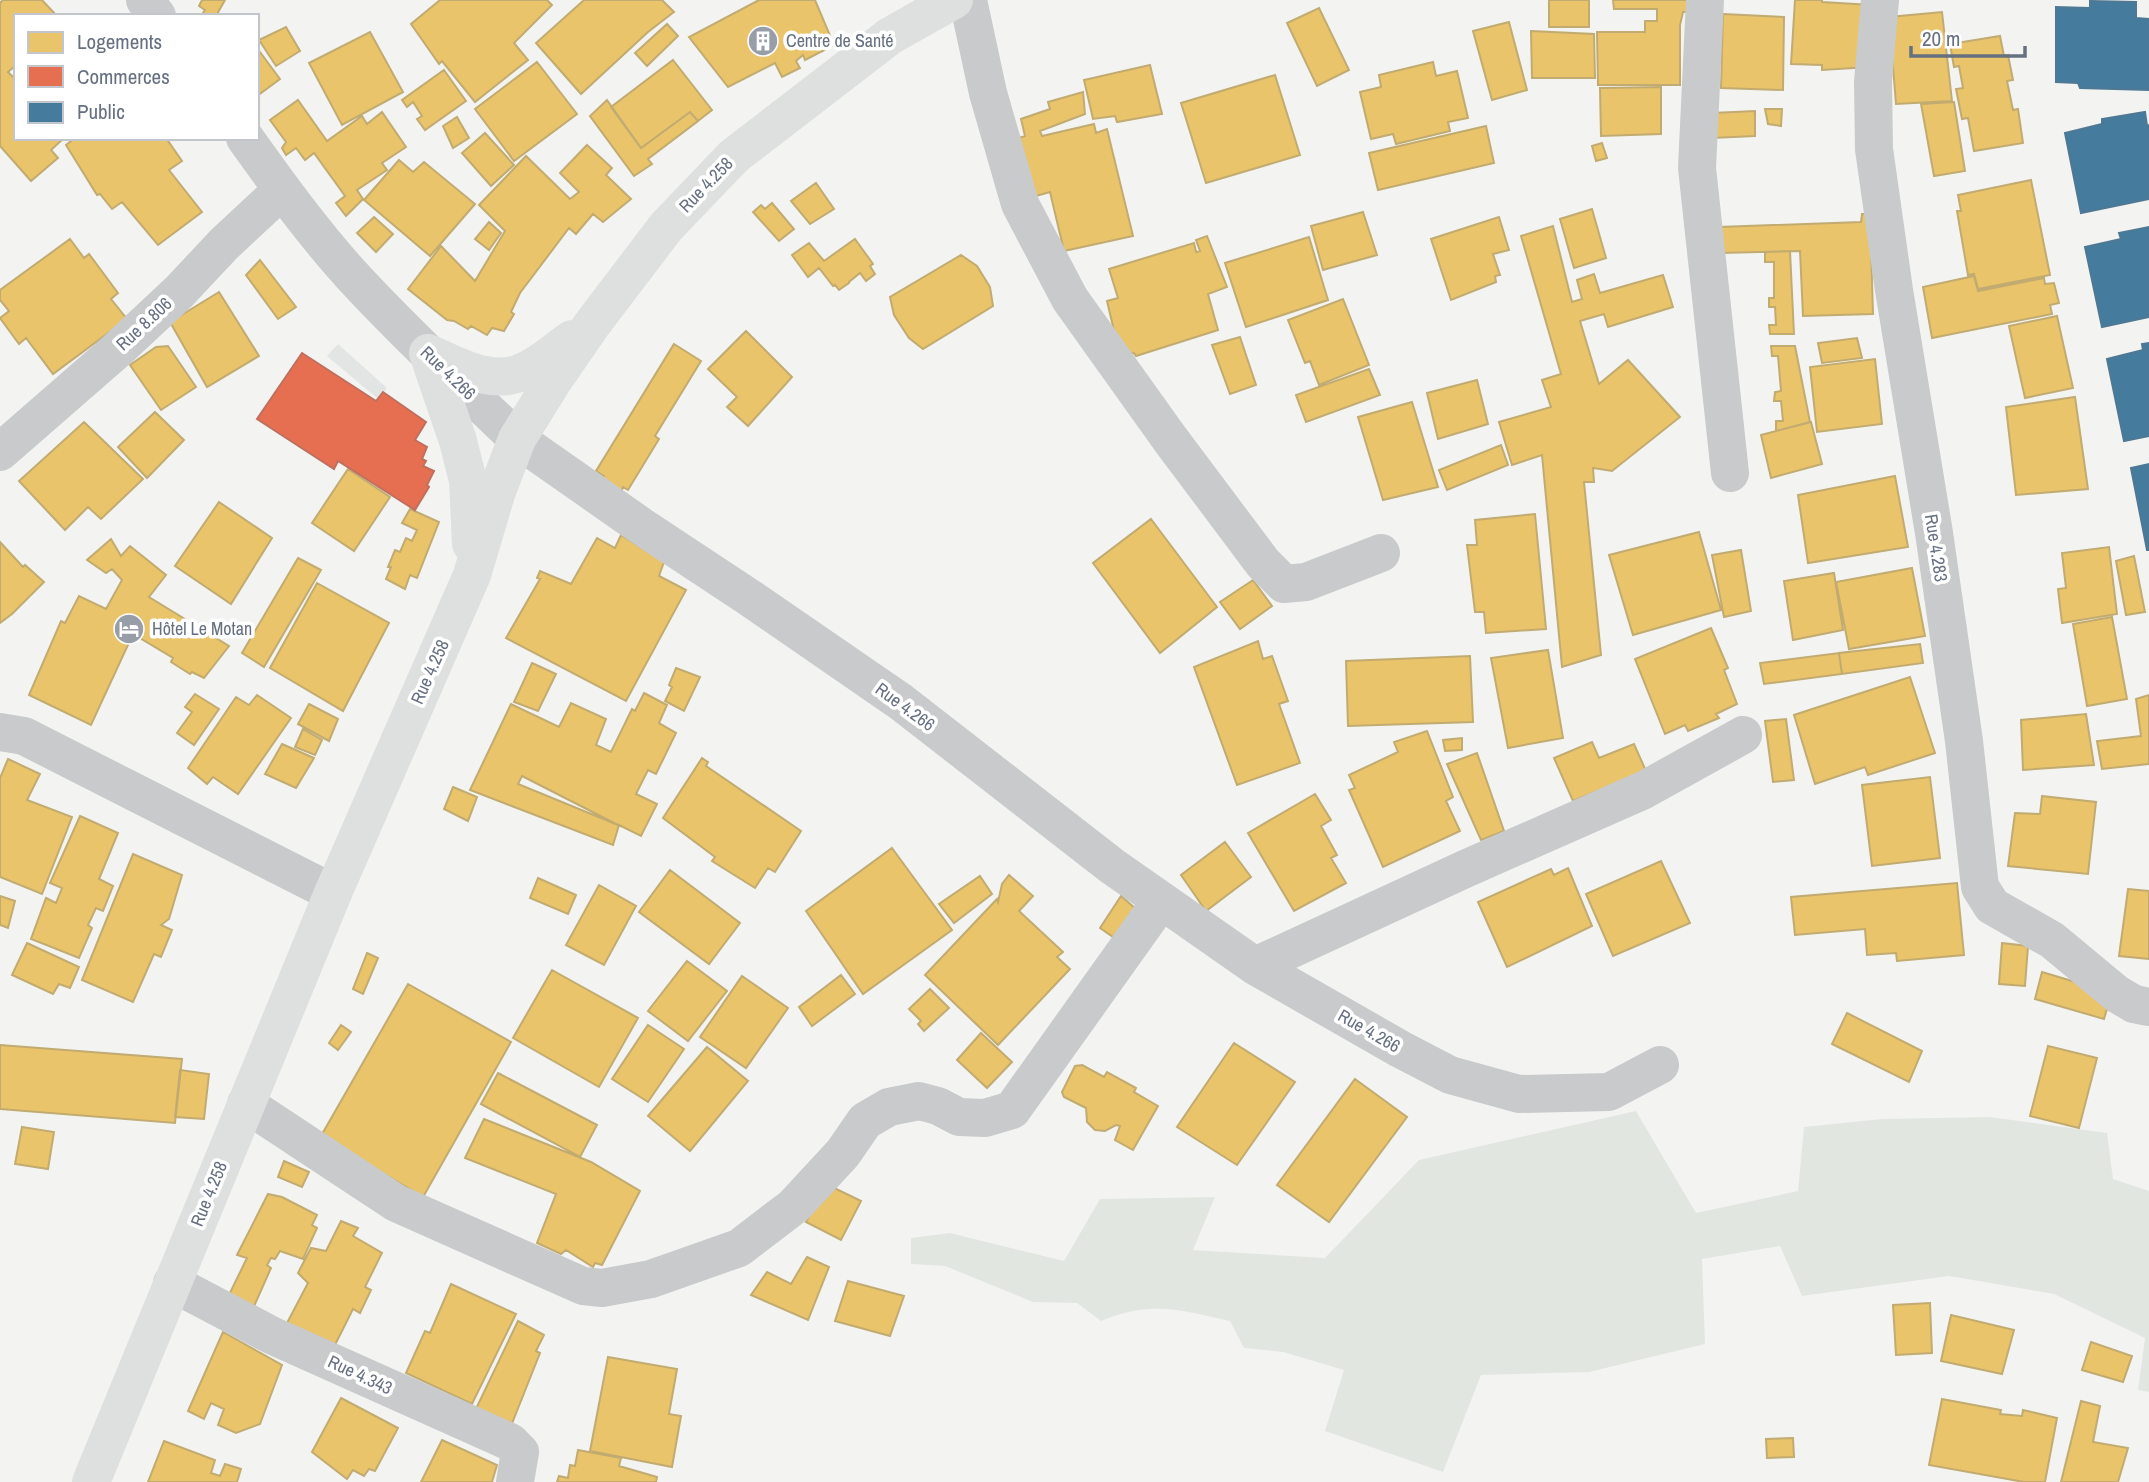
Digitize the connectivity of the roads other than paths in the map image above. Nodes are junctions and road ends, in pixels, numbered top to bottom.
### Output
1 (954, 0) edge
2 (968, 0) edge
3 (1705, 0) edge
4 (1880, 0) edge
5 (246, 140) edge
6 (282, 190) junction
7 (593, 323) junction
8 (428, 353) junction
9 (517, 439) junction
10 (0, 452) edge
11 (1730, 473) dead end
12 (1381, 553) dead end
13 (472, 575) junction
14 (0, 732) edge
15 (1743, 735) dead end
16 (333, 893) junction
17 (1161, 901) junction
18 (1255, 966) junction
19 (2149, 1007) edge
20 (1660, 1065) dead end
21 (246, 1104) junction
22 (172, 1283) junction
23 (91, 1482) edge
24 (515, 1482) edge

1 - 7 highway, Rue 4.258
2 - 12 street
3 - 11 street
4 - 19 street, Rue 4.283
5 - 6 street, Rue 4.266
6 - 8 street, Rue 4.266
6 - 10 street, Rue 8.806
7 - 8 highway
7 - 9 highway, Rue 4.258
8 - 9 street, Rue 4.266
8 - 13 highway
9 - 13 highway, Rue 4.258
9 - 17 street, Rue 4.266
13 - 16 highway, Rue 4.258
14 - 16 street
15 - 18 street
16 - 21 highway, Rue 4.258
17 - 18 street, Rue 4.266
17 - 21 street
18 - 20 street, Rue 4.266
21 - 22 highway, Rue 4.258
22 - 23 highway, Rue 4.258
22 - 24 street, Rue 4.343

